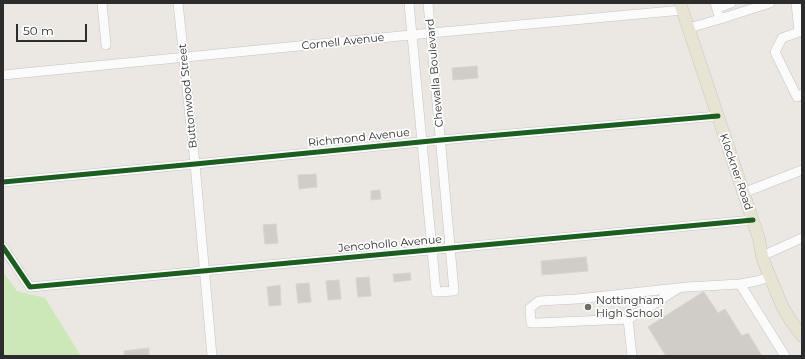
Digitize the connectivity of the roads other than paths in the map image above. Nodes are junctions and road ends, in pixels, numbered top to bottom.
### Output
1 (102, 3) edge
2 (178, 3) edge
3 (409, 3) edge
4 (428, 3) edge
5 (731, 3) edge
6 (770, 3) edge
7 (796, 3) edge
8 (716, 6) edge
9 (681, 7) edge
10 (720, 19) junction
11 (689, 28) junction
12 (800, 31) edge
13 (431, 33) junction
14 (412, 35) junction
15 (106, 45) dead end
16 (184, 58) junction
17 (3, 75) edge
18 (802, 94) edge
19 (718, 116) junction
20 (441, 140) junction
21 (422, 142) junction
22 (195, 164) junction
23 (802, 170) edge
24 (3, 182) edge
25 (743, 193) junction
26 (753, 220) junction
27 (802, 238) edge
28 (3, 247) edge
29 (451, 248) junction
30 (432, 250) junction
31 (762, 256) junction
32 (204, 271) junction
33 (769, 277) junction
34 (740, 284) junction
35 (677, 289) junction
36 (628, 319) junction
37 (802, 336) edge
38 (212, 356) edge
39 (632, 356) edge
40 (785, 356) edge

1 - 15 street
2 - 16 street, Buttonwood Street
3 - 14 street, Chewalla Boulevard
4 - 13 street, Chewalla Boulevard
5 - 8 street
6 - 10 street
7 - 12 street
8 - 10 street
9 - 11 main road, Klockner Road
9 - 13 street, Cornell Avenue
10 - 11 street
11 - 19 main road, Klockner Road
12 - 18 street
13 - 14 street, Cornell Avenue
13 - 20 street, Chewalla Boulevard
14 - 16 street, Cornell Avenue
14 - 21 street, Chewalla Boulevard
16 - 17 street, Cornell Avenue
16 - 22 street, Buttonwood Street
19 - 20 street, Richmond Avenue
19 - 25 main road, Klockner Road
20 - 21 street, Richmond Avenue
20 - 29 street, Chewalla Boulevard
21 - 22 street, Richmond Avenue
21 - 30 street, Chewalla Boulevard
22 - 24 street, Richmond Avenue
22 - 32 street, Buttonwood Street
23 - 25 street
25 - 26 main road, Klockner Road
26 - 29 street, Jencohollo Avenue
26 - 31 main road, Klockner Road
27 - 31 street
28 - 32 street, Jencohollo Avenue
29 - 30 street, Jencohollo Avenue
29 - 30 street, Chewalla Boulevard
30 - 32 street, Jencohollo Avenue
31 - 33 main road, Klockner Road
32 - 38 street, Buttonwood Street
33 - 34 street
33 - 37 main road, Klockner Road
34 - 35 street
34 - 40 street
35 - 36 street
35 - 36 street
36 - 39 street

